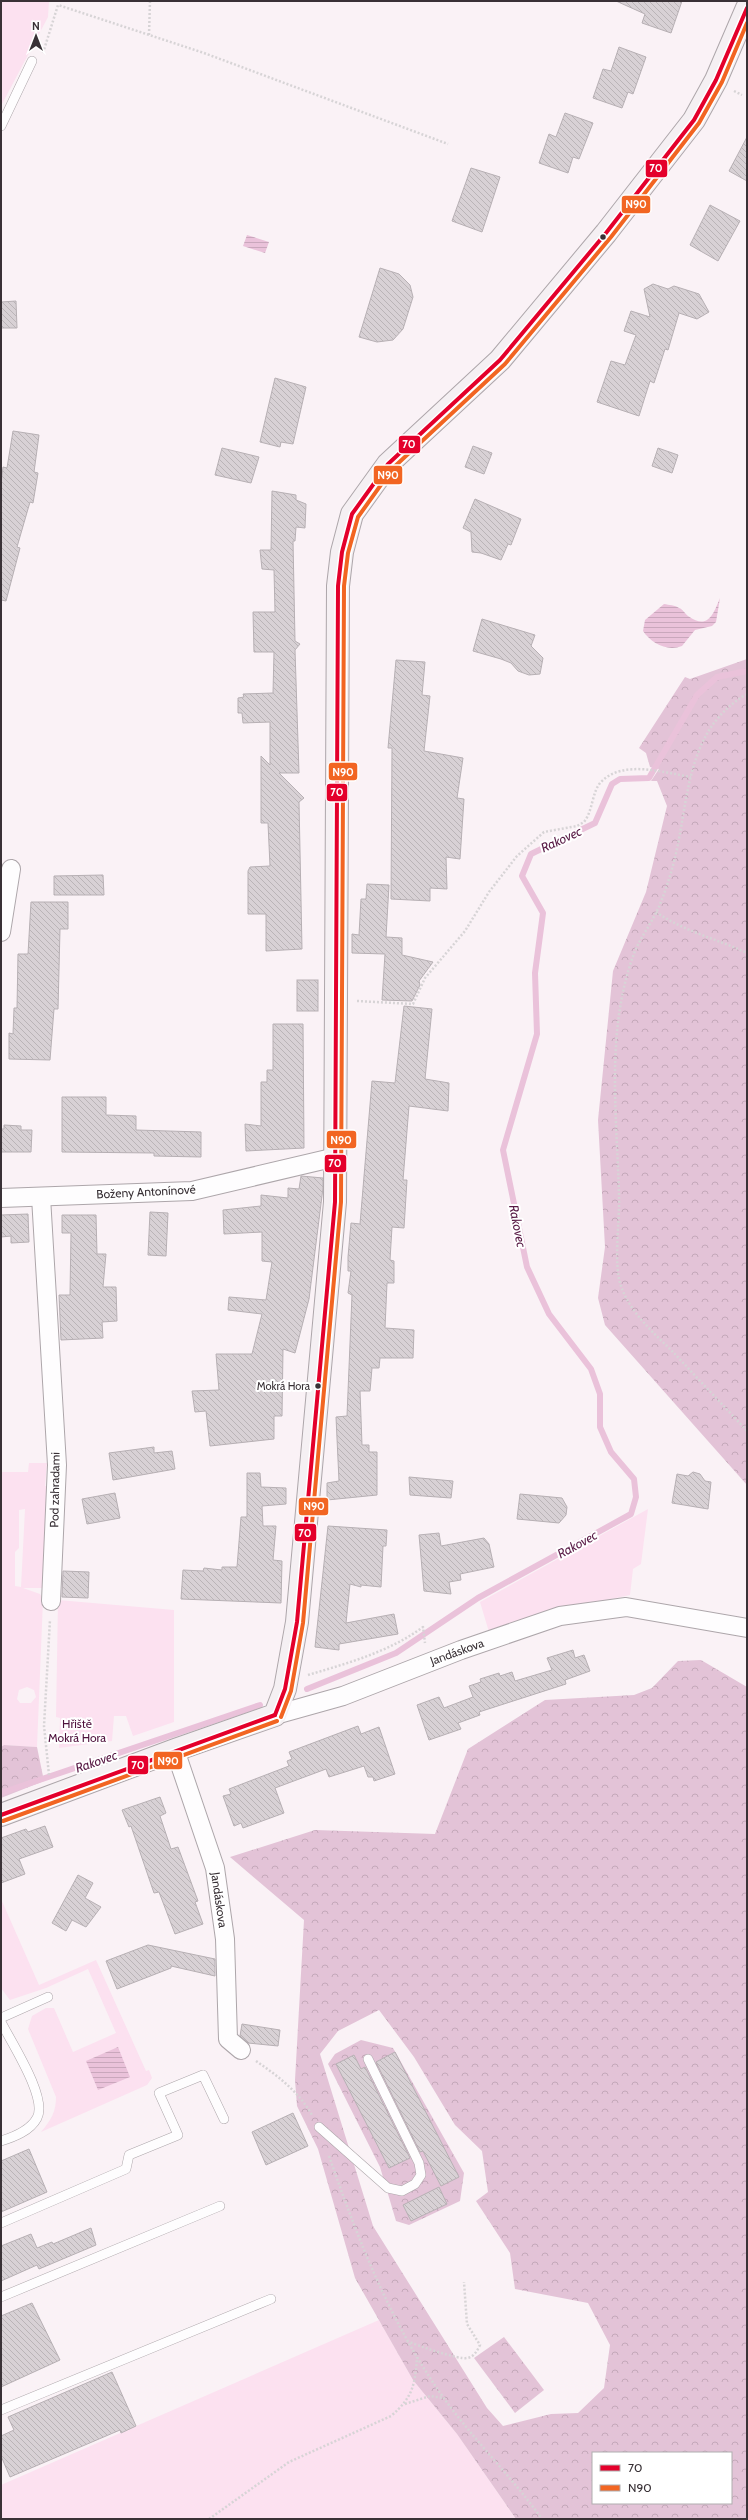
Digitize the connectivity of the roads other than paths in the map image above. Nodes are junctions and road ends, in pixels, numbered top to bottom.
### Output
1 (747, 8) edge
2 (32, 61) road end
3 (1, 126) edge
4 (11, 869) dead end
5 (1, 932) edge
6 (336, 1157) junction
7 (41, 1197) junction
8 (1, 1198) edge
9 (51, 1601) road end
10 (747, 1628) edge
11 (275, 1715) junction
12 (175, 1750) junction
13 (1, 1815) edge
14 (48, 1997) dead end
15 (1, 2018) edge
16 (1, 2022) edge
17 (241, 2050) road end
18 (368, 2059) dead end
19 (224, 2119) dead end
20 (319, 2127) road end
21 (1, 2141) edge
22 (220, 2206) dead end
23 (1, 2223) edge
24 (1, 2297) edge
25 (271, 2299) dead end
26 (1, 2410) edge

1 - 6 street
2 - 3 lane
4 - 5 street
6 - 7 street, Boženy Antonínové
6 - 11 street
7 - 8 street, Boženy Antonínové
7 - 9 street, Pod zahradami
10 - 11 street, Jandáskova
11 - 12 street, Jandáskova
12 - 13 street, Jandáskova
12 - 17 street, Jandáskova
14 - 15 lane
16 - 21 lane
18 - 20 lane
19 - 23 lane
22 - 24 lane
25 - 26 lane

